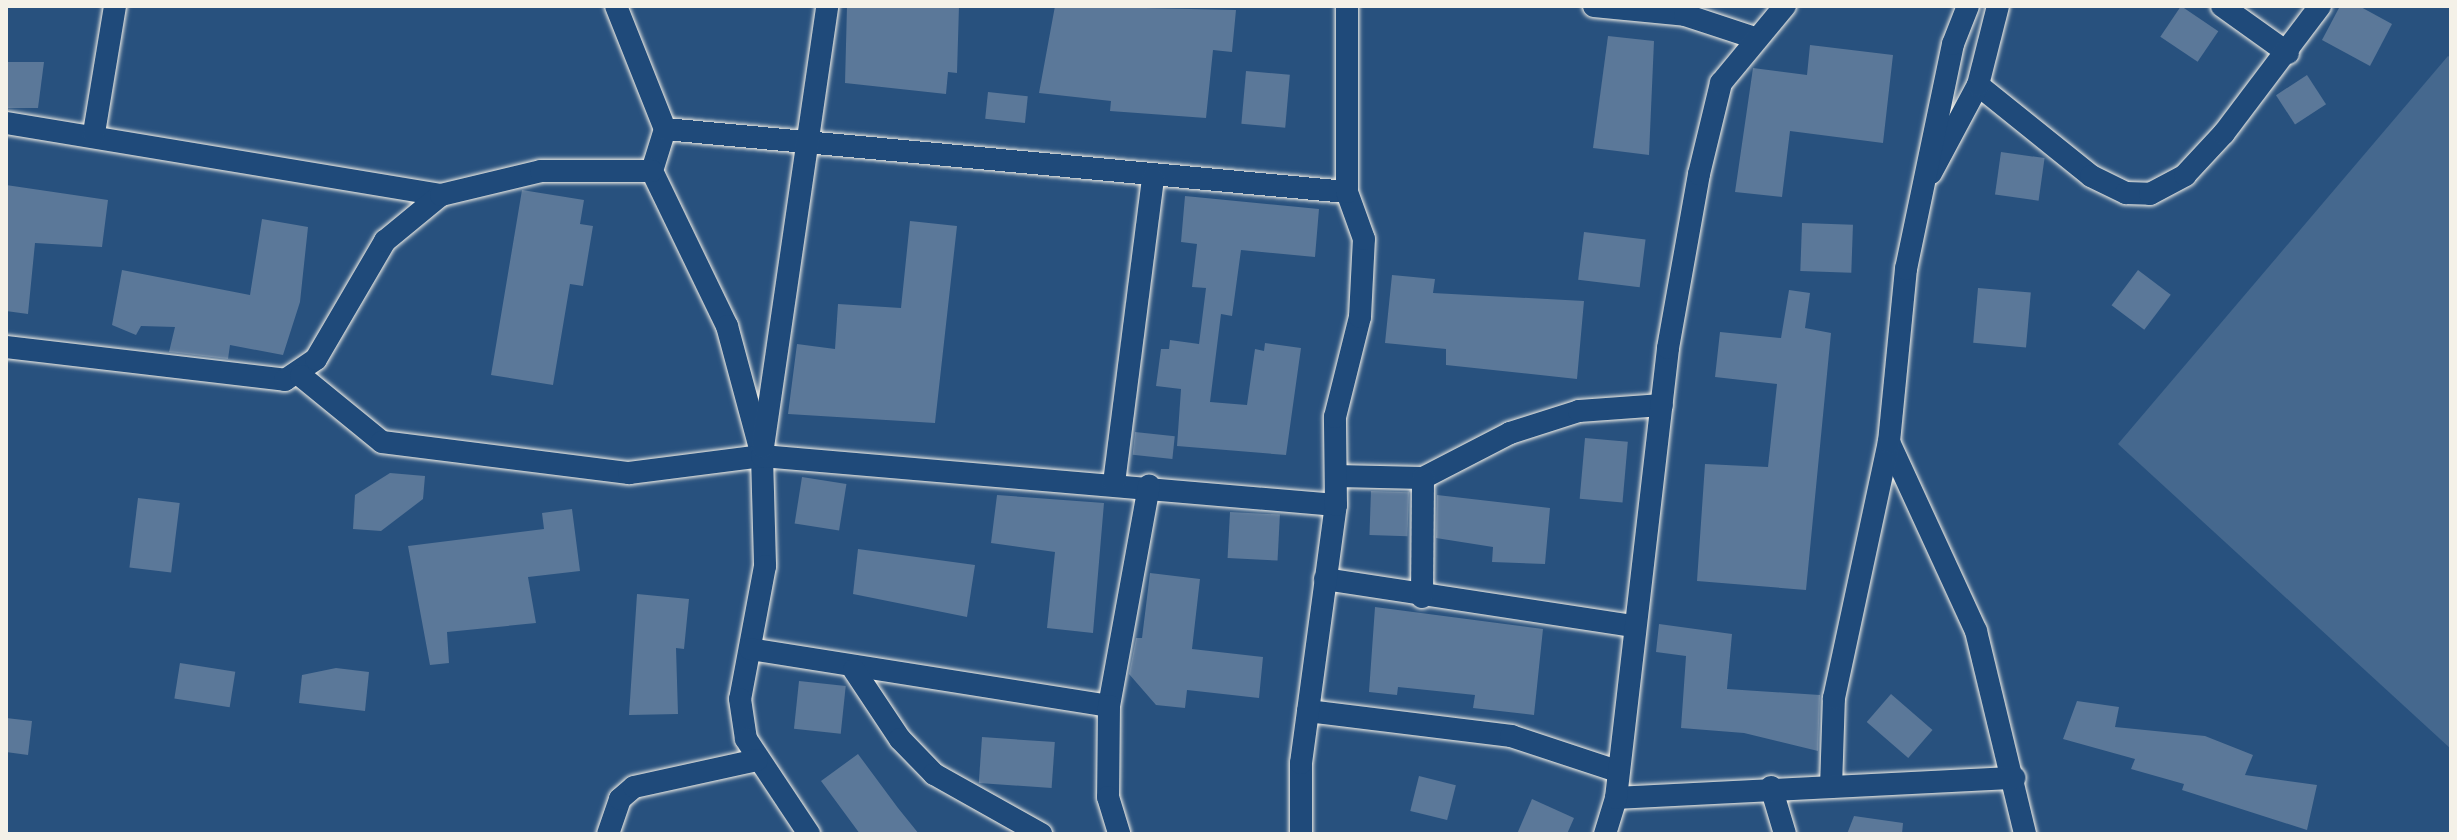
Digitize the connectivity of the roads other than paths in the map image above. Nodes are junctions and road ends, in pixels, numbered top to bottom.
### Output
1 (115, 6) edge
2 (616, 6) edge
3 (827, 6) edge
4 (1347, 6) edge
5 (1594, 6) edge
6 (1785, 6) edge
7 (1968, 6) edge
8 (1998, 6) edge
9 (2222, 6) edge
10 (2320, 6) edge
11 (1755, 38) junction
12 (2288, 53) junction
13 (1978, 85) junction
14 (6, 123) edge
15 (665, 129) junction
16 (94, 133) junction
17 (813, 143) junction
18 (652, 171) junction
19 (1153, 178) junction
20 (1924, 184) junction
21 (1347, 192) junction
22 (441, 195) junction
23 (6, 347) edge
24 (301, 376) junction
25 (1662, 405) junction
26 (1889, 442) junction
27 (762, 456) junction
28 (1337, 476) junction
29 (1423, 478) junction
30 (1114, 483) junction
31 (1149, 486) junction
32 (1336, 505) junction
33 (1325, 579) junction
34 (1422, 597) junction
35 (1632, 626) junction
36 (750, 649) junction
37 (854, 670) junction
38 (1109, 706) junction
39 (1308, 711) junction
40 (757, 760) junction
41 (1617, 771) junction
42 (2014, 778) junction
43 (1771, 787) junction
44 (1831, 787) junction
45 (1616, 798) junction
46 (1123, 833) edge
47 (608, 834) edge
48 (809, 834) edge
49 (1041, 834) edge
50 (1301, 834) edge
51 (1605, 834) edge
52 (1785, 834) edge
53 (2025, 834) edge

1 - 16 street
2 - 15 street
3 - 17 street
4 - 21 street
5 - 11 street
6 - 11 street
7 - 20 street
8 - 13 street
9 - 12 street
10 - 12 street
11 - 25 street
12 - 13 street
13 - 20 street
14 - 16 street
15 - 17 street
15 - 18 street
16 - 22 street
17 - 19 street
17 - 27 street
18 - 22 street
18 - 27 street
19 - 21 street
19 - 30 street
20 - 26 street
21 - 28 street
22 - 24 street
23 - 24 street
24 - 27 street
25 - 29 street
25 - 35 street
26 - 42 street
26 - 44 street
27 - 30 street
27 - 36 street
28 - 29 street
28 - 32 street
29 - 34 street
30 - 31 street
31 - 32 street
31 - 38 street
32 - 33 street
33 - 34 street
33 - 39 street
34 - 35 street
35 - 41 street
36 - 37 street
36 - 40 street
37 - 38 street
37 - 49 street
38 - 46 street
39 - 41 street
39 - 50 street
40 - 47 street
40 - 48 street
41 - 45 street
42 - 44 street
42 - 53 street
43 - 44 street
43 - 45 street
43 - 52 street
45 - 51 street

